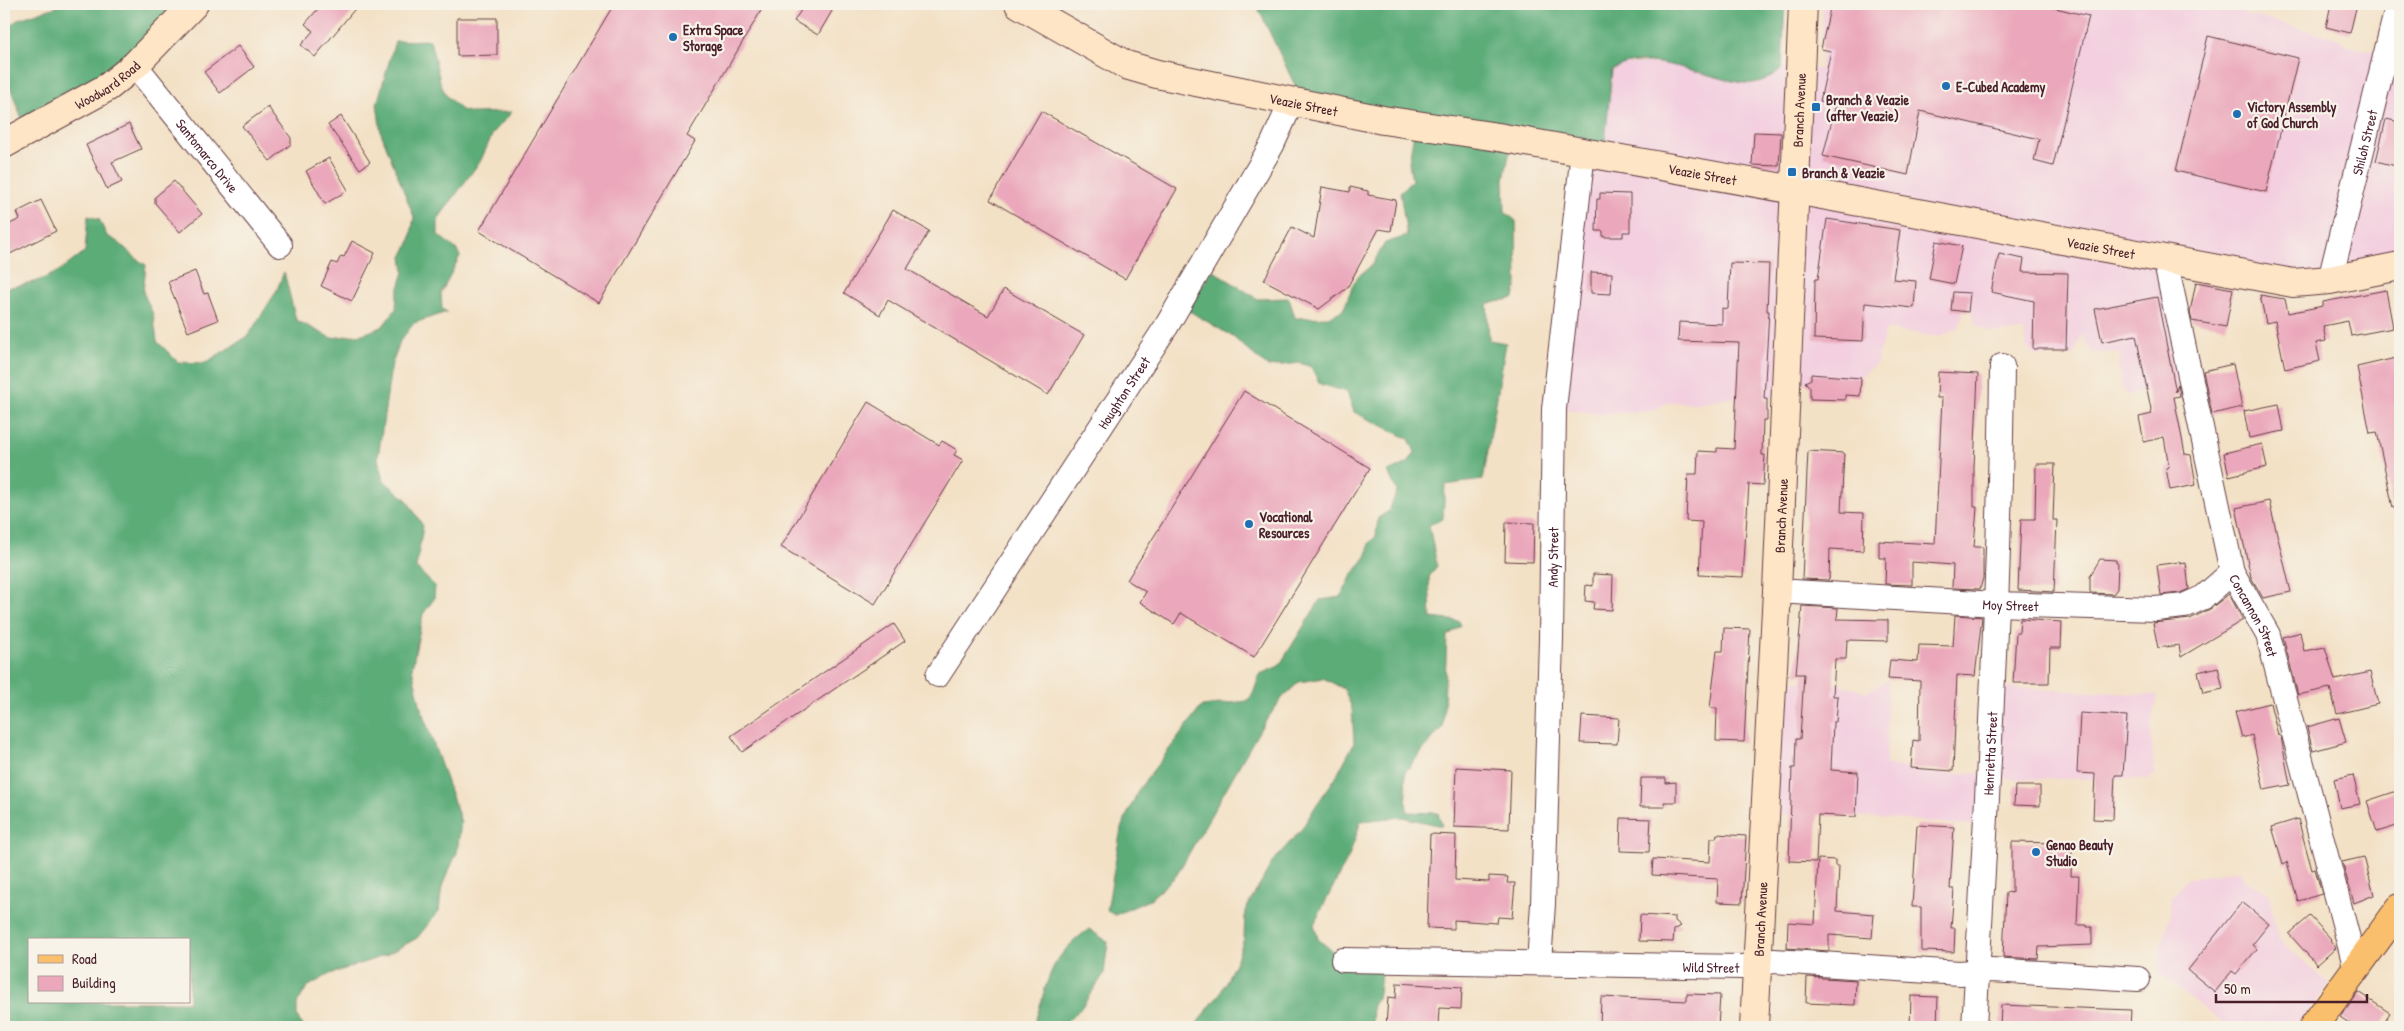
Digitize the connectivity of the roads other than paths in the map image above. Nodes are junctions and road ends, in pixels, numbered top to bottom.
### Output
1 (194, 4) edge
2 (1019, 4) edge
3 (1803, 4) edge
4 (2398, 4) edge
5 (2394, 47) edge
6 (135, 65) junction
7 (1292, 101) junction
8 (4, 144) edge
9 (1583, 152) junction
10 (1795, 190) junction
11 (280, 245) dead end
12 (2165, 259) junction
13 (2400, 268) edge
14 (2330, 280) junction
15 (2002, 366) dead end
16 (2232, 572) junction
17 (1777, 592) junction
18 (1996, 604) junction
19 (938, 675) dead end
20 (2400, 908) edge
21 (1343, 960) dead end
22 (1539, 963) junction
23 (1757, 965) junction
24 (2356, 969) junction
25 (1977, 971) junction
26 (2138, 979) dead end
27 (1754, 1027) edge
28 (1974, 1027) edge
29 (2312, 1027) edge

1 - 6 street, Woodward Road
2 - 7 street, Veazie Street
3 - 10 street, Branch Avenue
4 - 5 street, Shiloh Street
5 - 14 street, Shiloh Street
6 - 8 street, Woodward Road
6 - 11 street, Santomarco Drive
7 - 9 street, Veazie Street
7 - 19 street, Houghton Street
9 - 10 street, Veazie Street
9 - 22 street, Andy Street
10 - 12 street, Veazie Street
10 - 17 street, Branch Avenue
12 - 14 street, Veazie Street
12 - 16 street, Concannon Street
13 - 14 street, Veazie Street
15 - 18 street, Henrietta Street
16 - 18 street, Moy Street
16 - 24 street, Concannon Street
17 - 18 street, Moy Street
17 - 23 street, Branch Avenue
18 - 25 street, Henrietta Street
20 - 24 main road
21 - 22 street, Wild Street
22 - 23 street, Wild Street
23 - 25 street, Wild Street
23 - 27 street, Branch Avenue
24 - 29 main road
25 - 26 street, Wild Street
25 - 28 street, Henrietta Street

